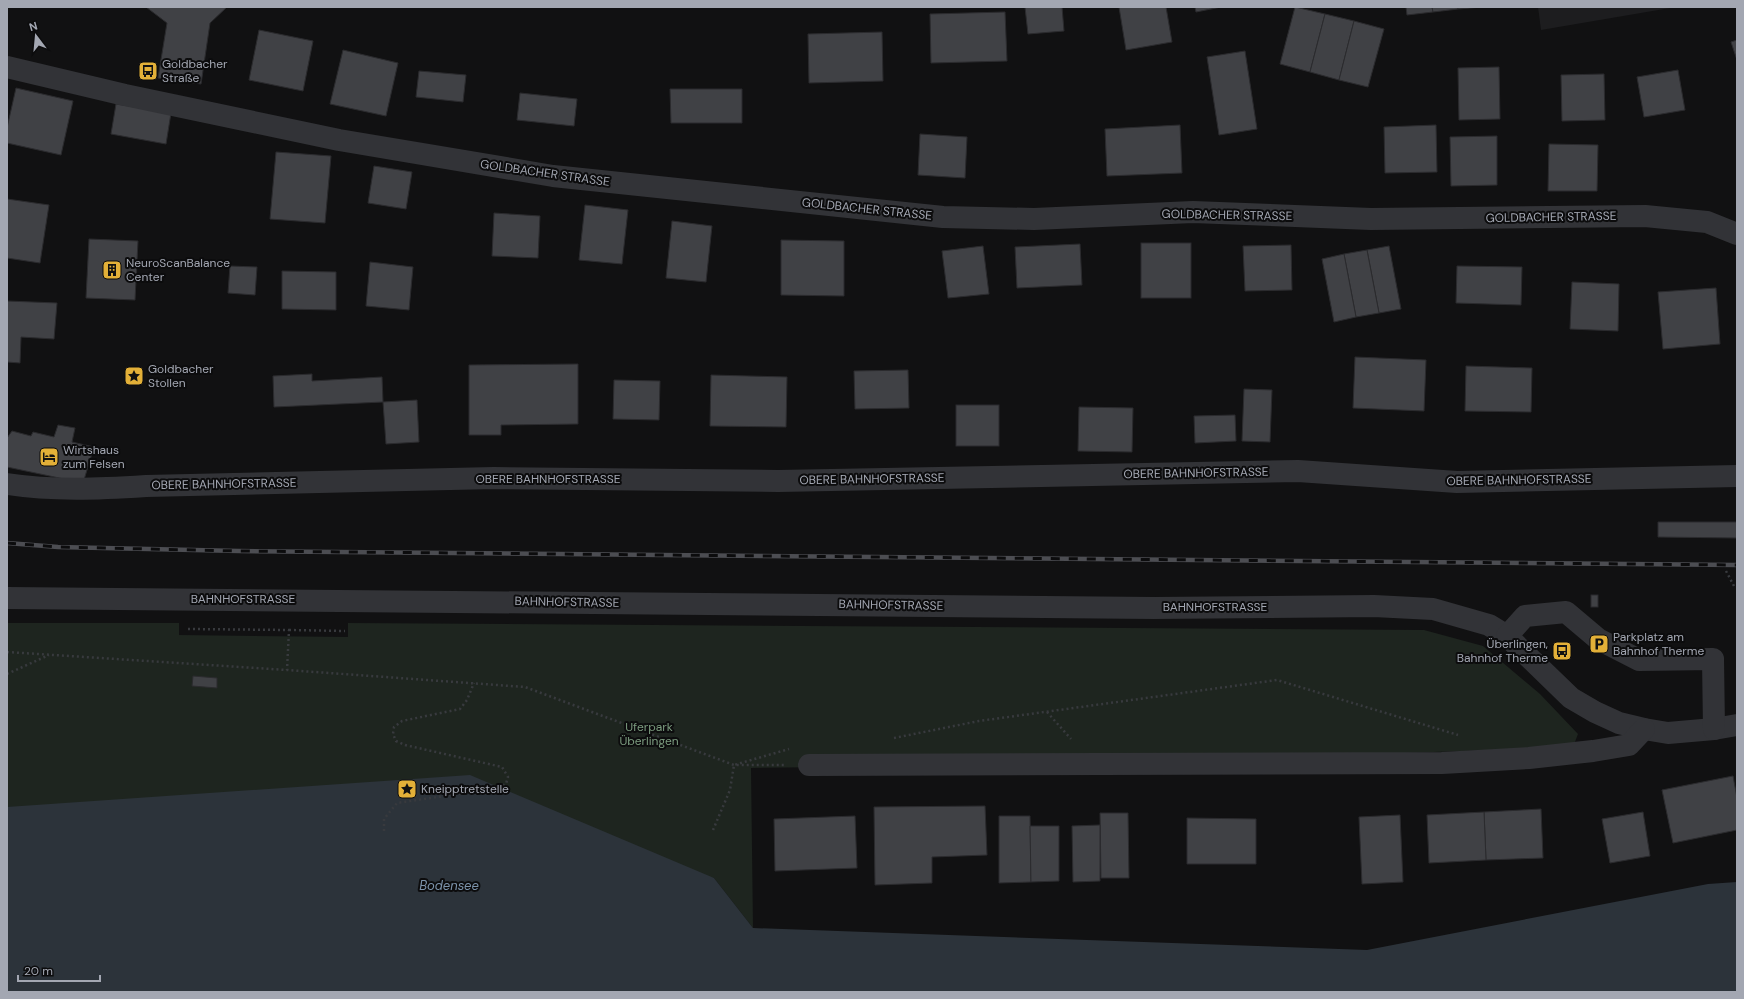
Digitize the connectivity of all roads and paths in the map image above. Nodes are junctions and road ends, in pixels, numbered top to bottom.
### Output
1 (7, 67) edge
2 (1737, 234) edge
3 (1737, 476) edge
4 (7, 484) edge
5 (1726, 571) dead end
6 (1737, 587) edge
7 (7, 598) edge
8 (188, 629) dead end
9 (289, 630) junction
10 (345, 631) dead end
11 (1507, 636) junction
12 (7, 652) edge
13 (49, 655) junction
14 (288, 670) junction
15 (7, 674) edge
16 (474, 683) junction
17 (1393, 715) dead end
18 (979, 721) dead end
19 (1737, 725) edge
20 (1644, 729) junction
21 (1714, 730) junction
22 (809, 765) joint
23 (384, 830) dead end

1 - 2 street, GOLDBACHER STRASSE
3 - 4 street, OBERE BAHNHOFSTRASSE
5 - 6 path
7 - 11 street, BAHNHOFSTRASSE
8 - 9 path
9 - 10 path
9 - 14 path
11 - 20 street, BAHNHOFSTRASSE
11 - 21 street
12 - 13 path
13 - 14 path
13 - 15 path
14 - 16 path
16 - 22 path
16 - 23 path
17 - 18 path
19 - 21 street, BAHNHOFSTRASSE
20 - 21 street, BAHNHOFSTRASSE
20 - 22 street

